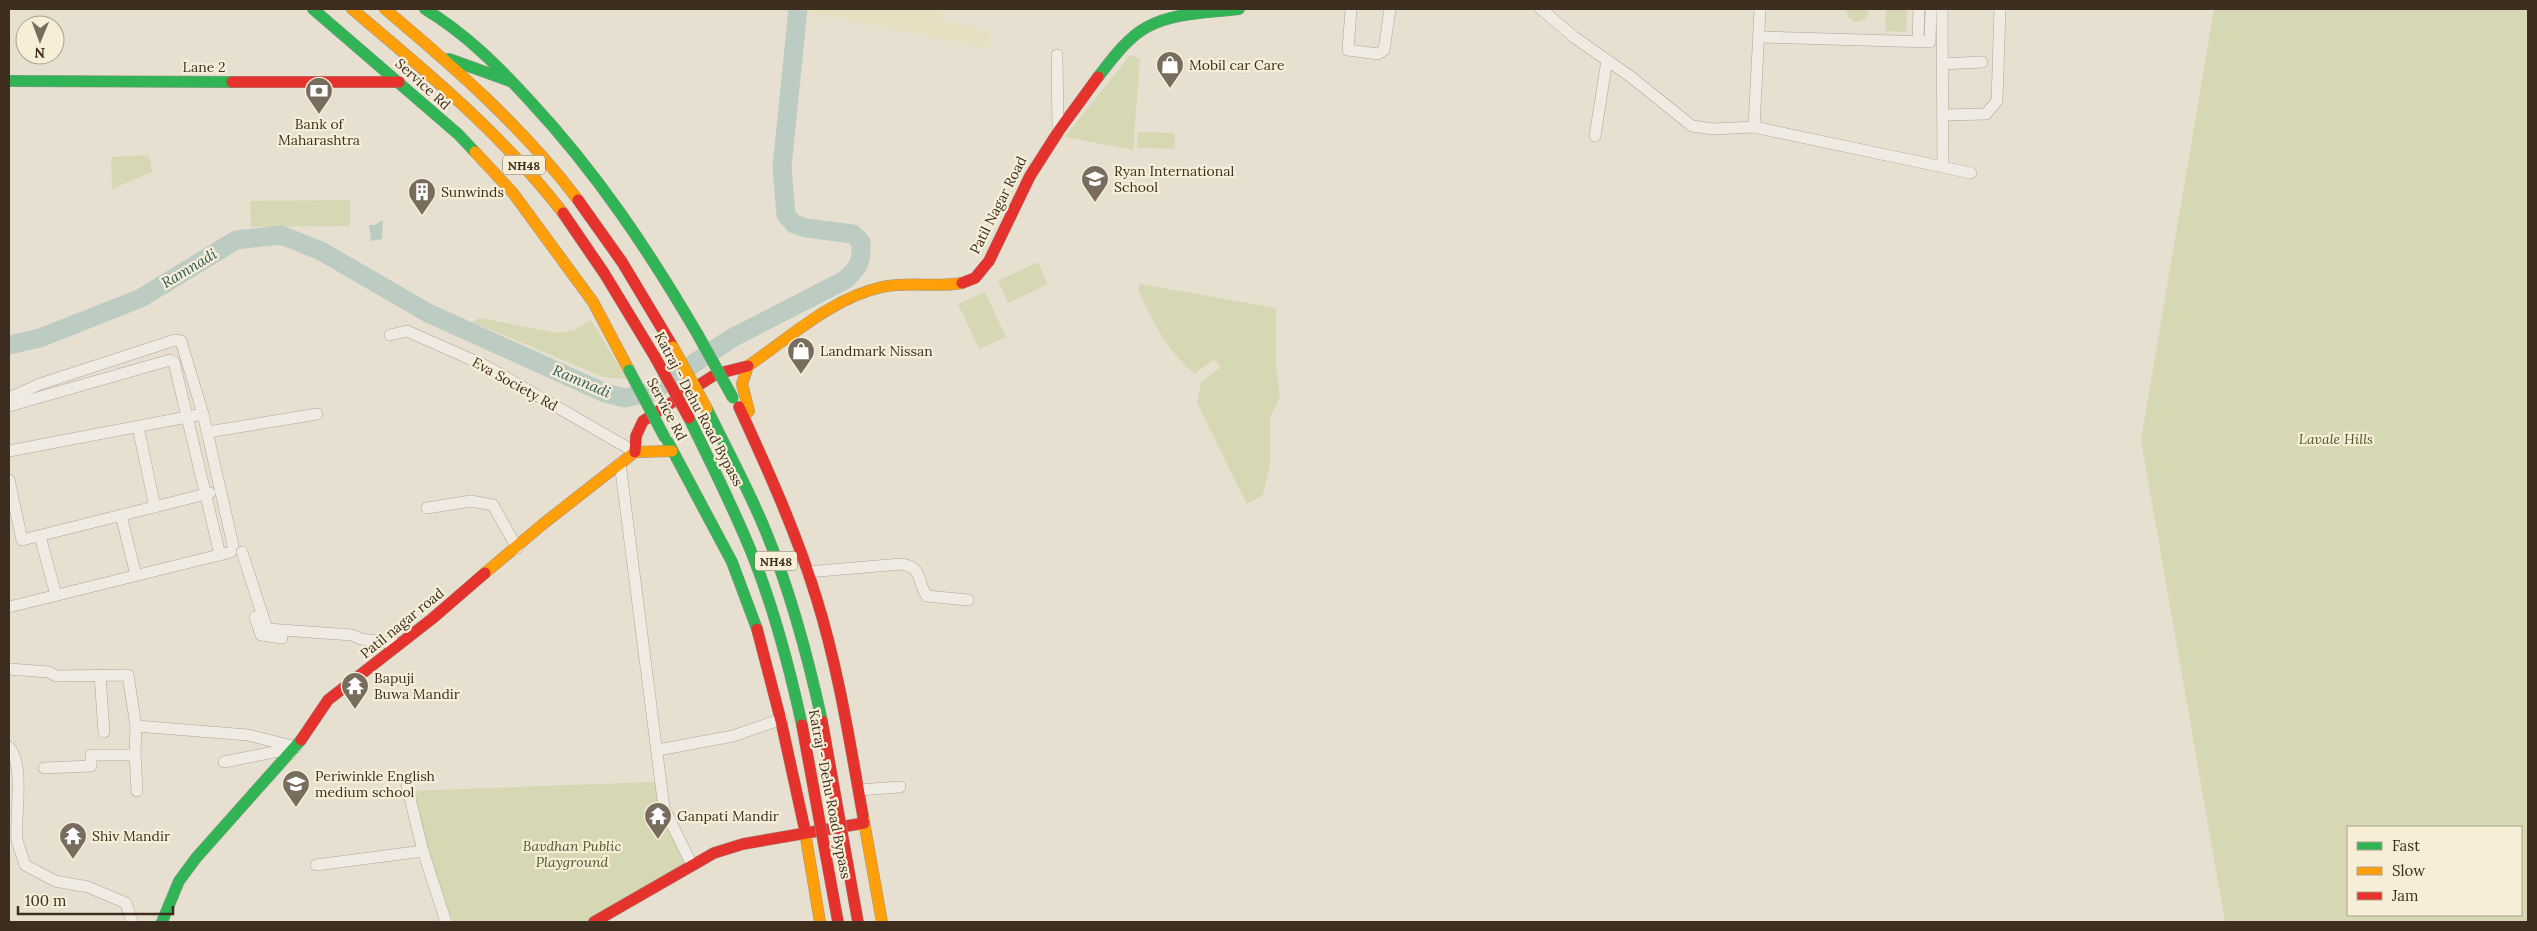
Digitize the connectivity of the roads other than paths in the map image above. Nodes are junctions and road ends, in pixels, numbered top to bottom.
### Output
1 (313, 9) edge
2 (352, 9) edge
3 (385, 9) edge
4 (425, 9) edge
5 (1240, 9) edge
6 (1351, 9) edge
7 (1390, 9) edge
8 (1541, 9) edge
9 (1760, 9) edge
10 (1919, 9) edge
11 (1931, 9) edge
12 (1942, 9) edge
13 (2000, 9) edge
14 (1759, 37) junction
15 (1918, 42) junction
16 (1057, 55) dead end
17 (441, 56) junction
18 (1607, 60) junction
19 (1982, 62) dead end
20 (1942, 64) junction
21 (9, 81) edge
22 (399, 82) junction
23 (512, 82) junction
24 (1943, 115) junction
25 (1754, 127) junction
26 (1058, 132) junction
27 (1595, 136) dead end
28 (1943, 166) junction
29 (1971, 173) dead end
30 (390, 335) dead end
31 (748, 366) junction
32 (9, 398) edge
33 (9, 406) edge
34 (203, 414) junction
35 (317, 414) dead end
36 (744, 416) junction
37 (187, 418) junction
38 (138, 427) junction
39 (208, 432) junction
40 (9, 451) edge
41 (672, 451) junction
42 (635, 452) junction
43 (620, 463) junction
44 (9, 480) edge
45 (223, 489) junction
46 (205, 494) junction
47 (155, 507) junction
48 (426, 508) dead end
49 (121, 516) junction
50 (40, 536) junction
51 (517, 548) junction
52 (234, 550) junction
53 (808, 572) junction
54 (136, 575) junction
55 (56, 595) junction
56 (968, 600) dead end
57 (9, 607) edge
58 (399, 644) junction
59 (9, 669) edge
60 (100, 675) junction
61 (782, 719) junction
62 (136, 726) junction
63 (104, 732) dead end
64 (9, 748) edge
65 (658, 750) junction
66 (293, 751) junction
67 (135, 753) junction
68 (224, 762) dead end
69 (44, 768) dead end
70 (407, 786) dead end
71 (900, 788) dead end
72 (858, 790) junction
73 (137, 791) dead end
74 (864, 823) junction
75 (807, 834) junction
76 (13, 840) edge
77 (422, 851) junction
78 (316, 865) dead end
79 (692, 865) junction
80 (132, 922) edge
81 (162, 922) edge
82 (446, 922) edge
83 (594, 922) edge
84 (820, 922) edge
85 (838, 922) edge
86 (858, 922) edge
87 (882, 922) edge

1 - 22 main road, Service Rd
2 - 85 main road, Katraj - Dehu Road Bypass / NH48, bridge
3 - 17 main road, Katraj - Dehu Road Bypass / NH48
4 - 23 main road
5 - 26 main road, Patil Nagar Road
6 - 7 street
8 - 18 street
9 - 14 street
10 - 15 street
11 - 15 street
12 - 20 street
13 - 24 street
14 - 15 street
14 - 25 street
16 - 26 street
17 - 23 main road
17 - 86 main road, Katraj - Dehu Road Bypass / NH48, bridge
18 - 25 street
18 - 27 street
19 - 20 street
20 - 24 street
21 - 22 main road, Lane 2
22 - 41 main road, Service Rd, bridge
23 - 36 main road, bridge
24 - 28 street
25 - 28 street
26 - 31 main road, Patil Nagar Road
28 - 29 street
30 - 42 street, Eva Society Rd
31 - 36 main road
31 - 42 main road, Patil Nagar Road
32 - 34 street
33 - 37 street
34 - 37 street
34 - 39 street
35 - 39 street
36 - 53 main road
37 - 38 street
37 - 46 street
38 - 40 street
38 - 47 street
39 - 45 street
41 - 42 main road
41 - 61 main road, Service Rd
42 - 43 main road, Patil nagar road
43 - 51 main road, Patil nagar road
43 - 65 street
44 - 50 street
45 - 46 street
45 - 52 street
46 - 47 street
46 - 52 street
47 - 49 street
48 - 51 street
49 - 50 street
49 - 54 street
50 - 55 street
51 - 58 main road, Patil nagar road
52 - 54 street
52 - 58 street
53 - 56 street
53 - 72 main road
54 - 55 street
55 - 57 street
58 - 66 main road, Patil nagar road
59 - 60 street
60 - 62 street
60 - 63 street
61 - 65 street
61 - 75 main road, Service Rd
62 - 66 street
62 - 67 street
64 - 76 street
65 - 79 street
66 - 68 street
66 - 81 main road, Patil nagar road
67 - 69 street
67 - 73 street
70 - 77 street
71 - 72 street
72 - 74 main road
74 - 75 main road
74 - 87 main road
75 - 79 main road
75 - 84 main road, Service Rd
76 - 80 street
77 - 78 street
77 - 82 street
79 - 83 main road

